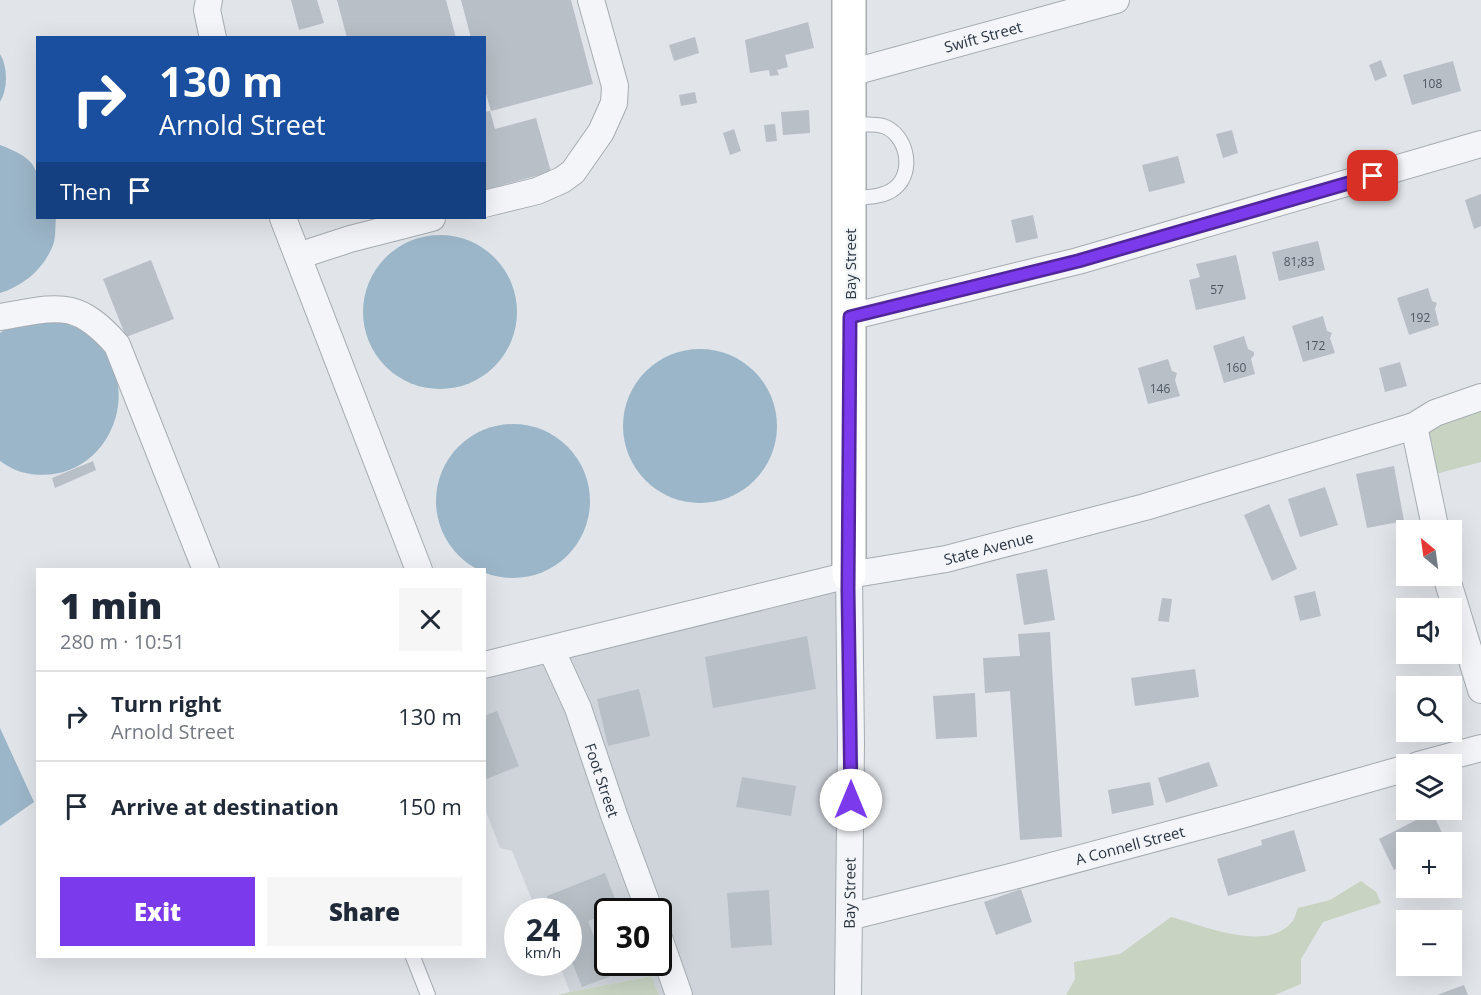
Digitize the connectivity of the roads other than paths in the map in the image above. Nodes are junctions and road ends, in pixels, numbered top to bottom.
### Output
1 (209, 0) edge
2 (591, 0) edge
3 (849, 0) edge
4 (1116, 0) edge
5 (213, 36) edge
6 (850, 73) junction
7 (850, 125) junction
8 (1481, 144) edge
9 (850, 198) junction
10 (486, 204) edge
11 (284, 219) edge
12 (428, 219) edge
13 (298, 256) junction
14 (0, 317) edge
15 (850, 317) junction
16 (1481, 397) edge
17 (1414, 426) junction
18 (1434, 520) edge
19 (205, 568) edge
20 (418, 568) edge
21 (849, 575) junction
22 (1449, 586) edge
23 (551, 650) junction
24 (486, 665) edge
25 (1481, 690) edge
26 (1481, 748) edge
27 (1459, 754) edge
28 (1396, 771) edge
29 (645, 898) edge
30 (849, 916) junction
31 (413, 958) edge
32 (672, 975) edge
33 (428, 995) edge
34 (679, 995) edge
35 (848, 995) edge

1 - 5 street
2 - 10 street
3 - 6 main road, Bay Street
4 - 6 street, Swift Street
6 - 7 main road, Bay Street
7 - 9 main road, Bay Street
7 - 9 lane
8 - 15 street
9 - 15 main road, Bay Street
11 - 13 street
12 - 13 street
13 - 20 street
14 - 19 street
15 - 21 main road, Bay Street
16 - 17 street, State Avenue
17 - 18 street
17 - 21 street, State Avenue
21 - 23 street, State Avenue
21 - 30 street, Bay Street
22 - 25 street
23 - 24 street, State Avenue
23 - 29 street, Foot Street
26 - 27 street
28 - 30 street, A Connell Street
30 - 35 street, Bay Street
31 - 33 lane
32 - 34 street

